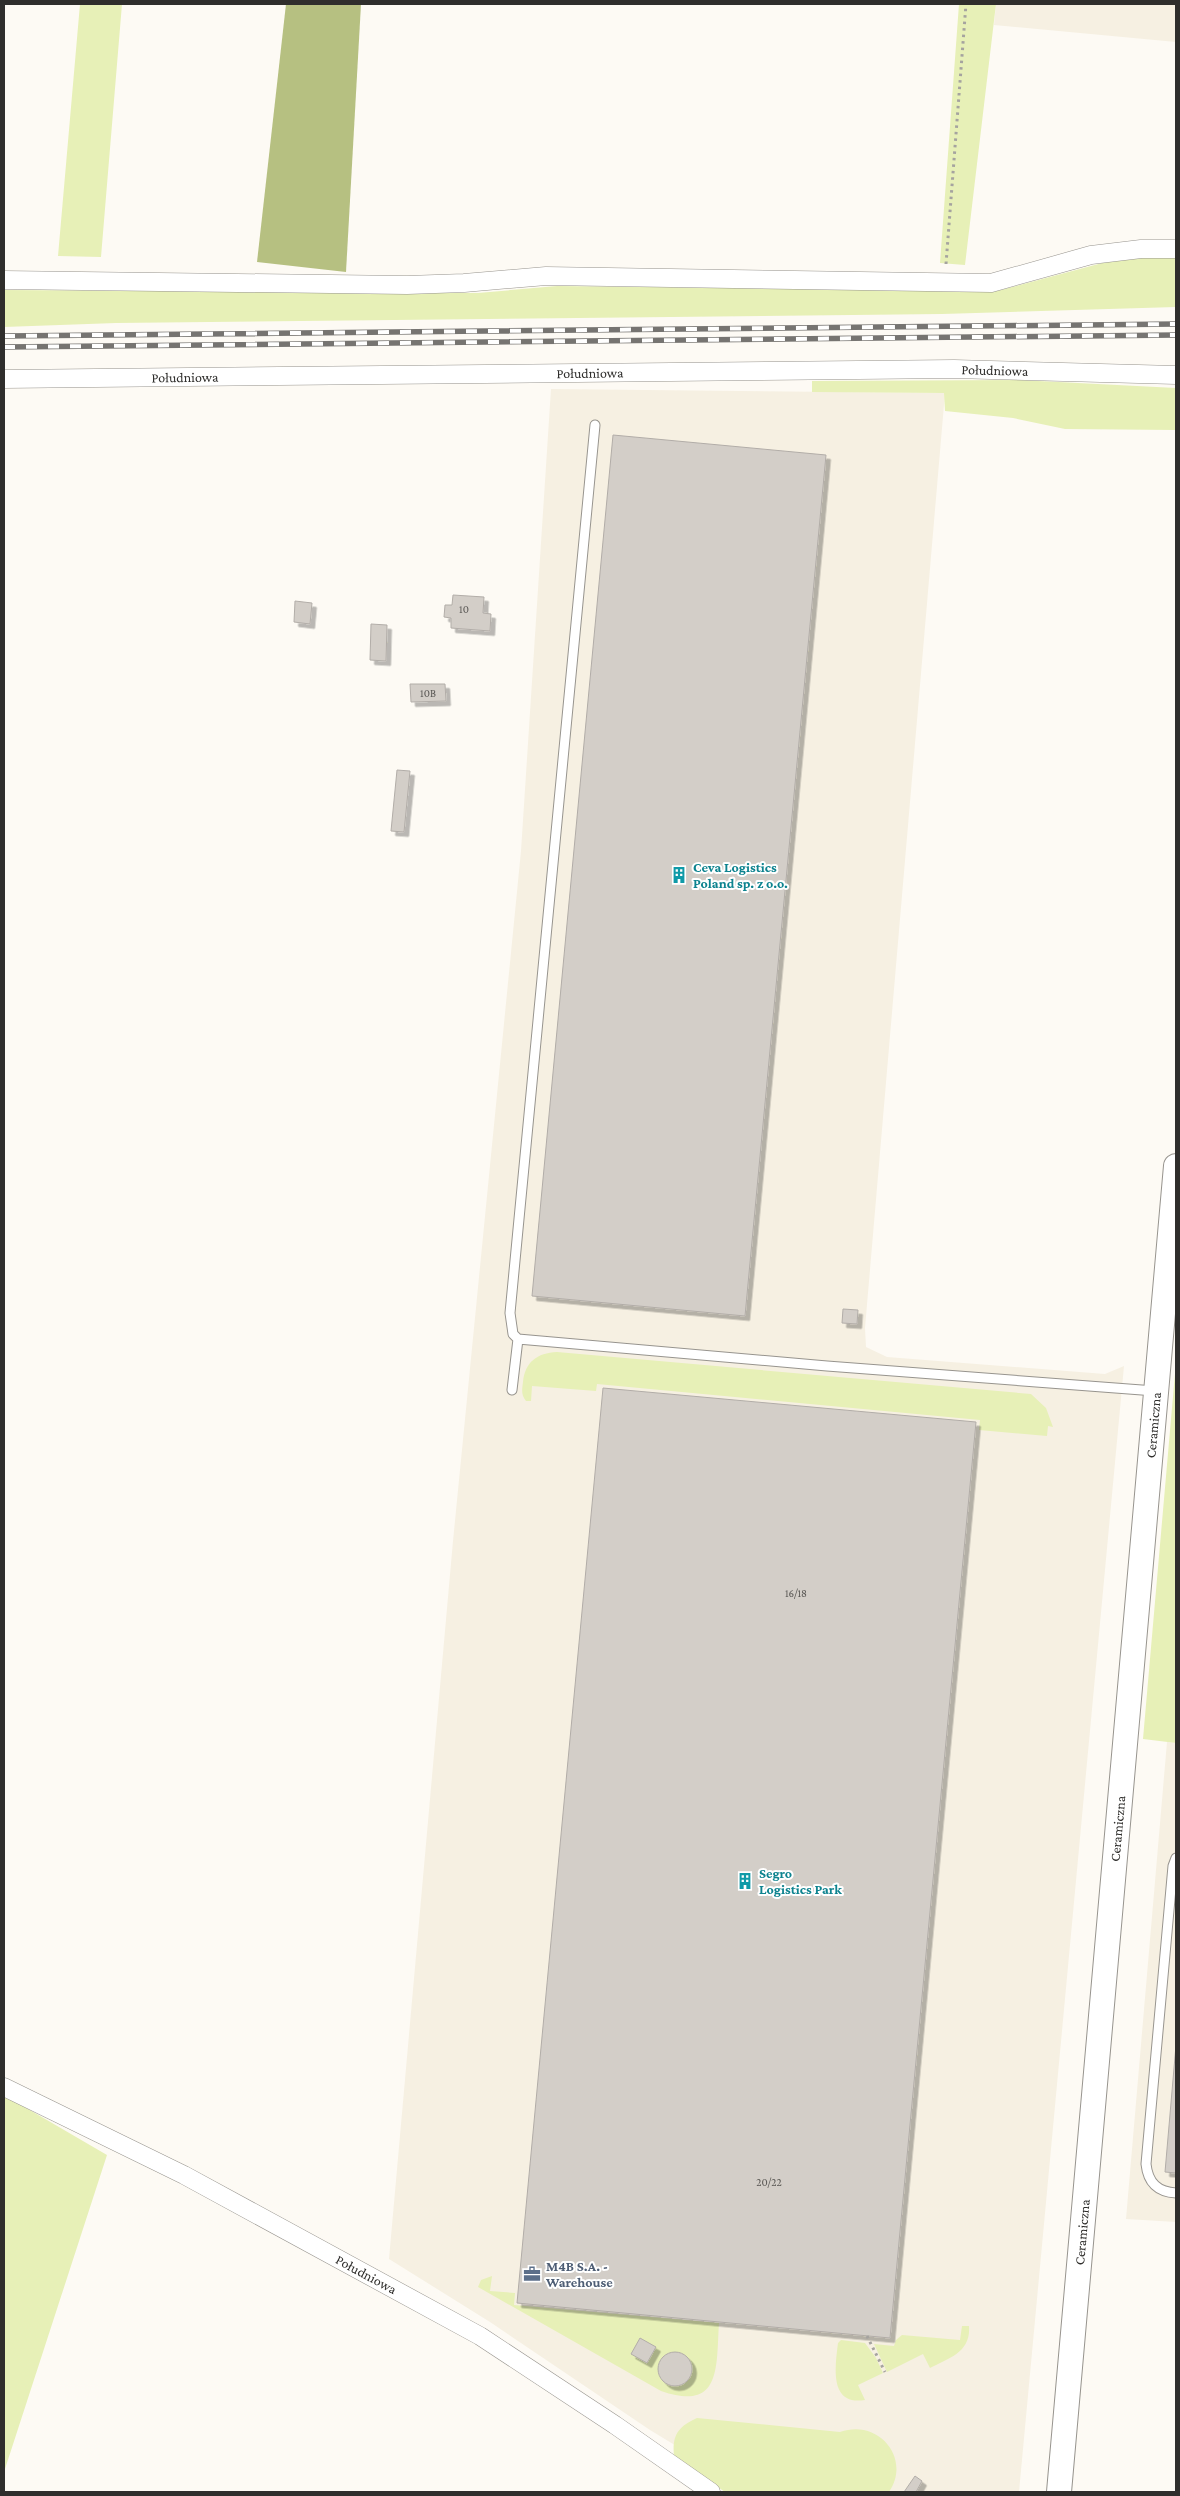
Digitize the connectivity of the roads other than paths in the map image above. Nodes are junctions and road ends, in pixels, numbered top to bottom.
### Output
1 (1176, 249) edge
2 (4, 280) edge
3 (1176, 375) edge
4 (4, 379) edge
5 (595, 425) dead end
6 (1176, 1166) edge
7 (518, 1339) junction
8 (512, 1390) dead end
9 (1158, 1392) junction
10 (1176, 1858) edge
11 (4, 2087) edge
12 (1176, 2193) edge
13 (711, 2492) edge
14 (1059, 2492) edge

1 - 2 street
3 - 4 street, Południowa
5 - 7 lane
6 - 9 main road, Ceramiczna
7 - 8 lane
7 - 9 lane
9 - 14 main road, Ceramiczna
10 - 12 lane
11 - 13 street, Południowa

